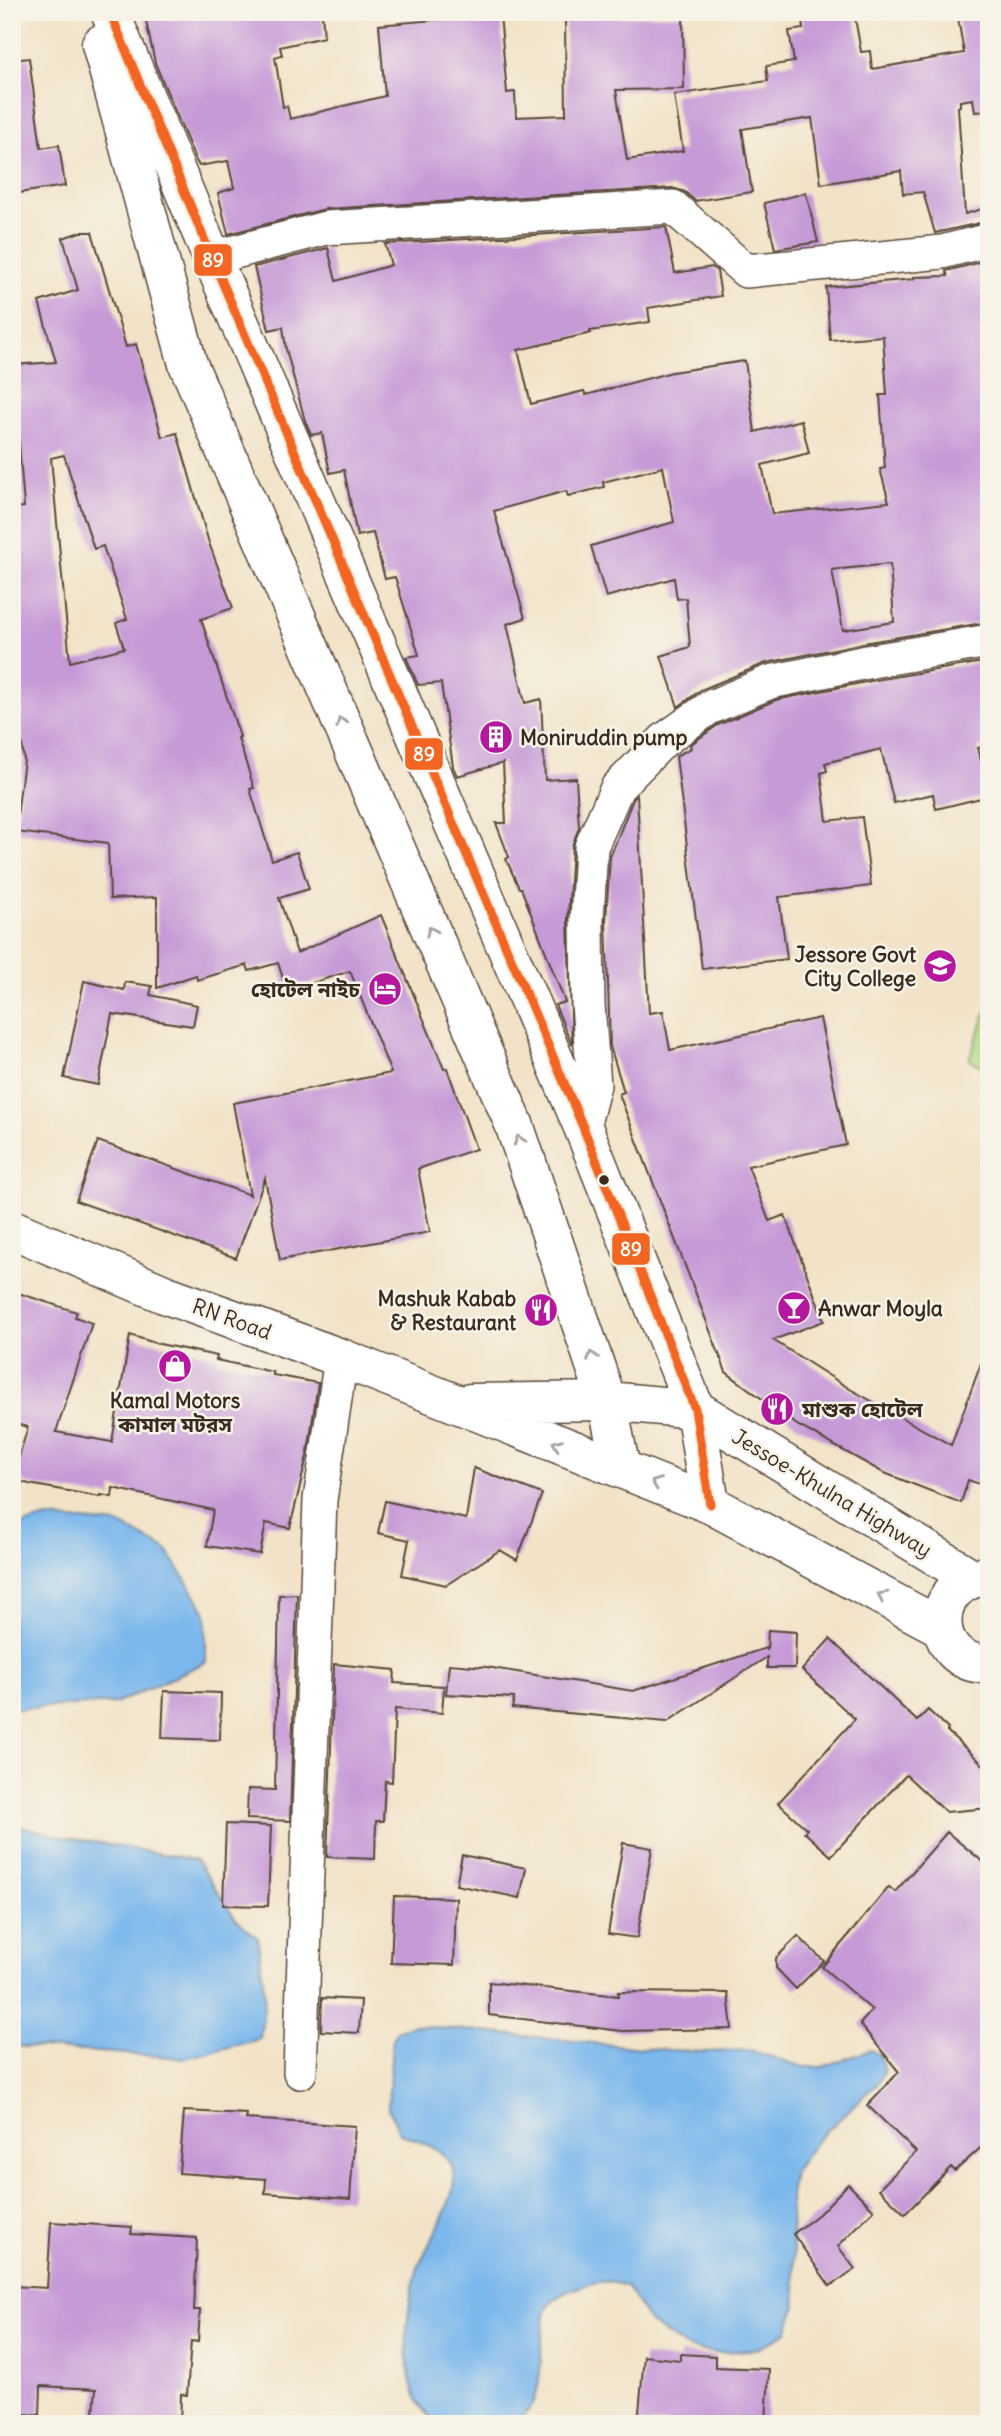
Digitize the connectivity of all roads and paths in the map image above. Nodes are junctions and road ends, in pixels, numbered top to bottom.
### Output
1 (93, 12) edge
2 (110, 12) edge
3 (989, 240) edge
4 (212, 258) junction
5 (989, 641) edge
6 (583, 1127) junction
7 (12, 1230) edge
8 (341, 1358) junction
9 (607, 1401) junction
10 (454, 1404) junction
11 (695, 1409) junction
12 (621, 1469) junction
13 (710, 1504) junction
14 (980, 1577) edge
15 (942, 1628) junction
16 (983, 1671) edge
17 (300, 2072) dead end

9 -> 1 highway
2 - 4 highway
3 - 4 street
4 - 6 highway
5 - 6 street
6 - 11 highway
7 - 8 highway, RN Road
8 - 10 highway, RN Road
8 - 17 street
9 - 10 highway, RN Road
9 - 11 highway, Jessoe-Khulna Highway
9 - 12 highway
12 -> 10 highway, RN Road
11 - 13 highway
11 - 14 highway, Jessoe-Khulna Highway
13 -> 12 highway
15 -> 13 highway
14 - 15 highway
15 - 16 highway

